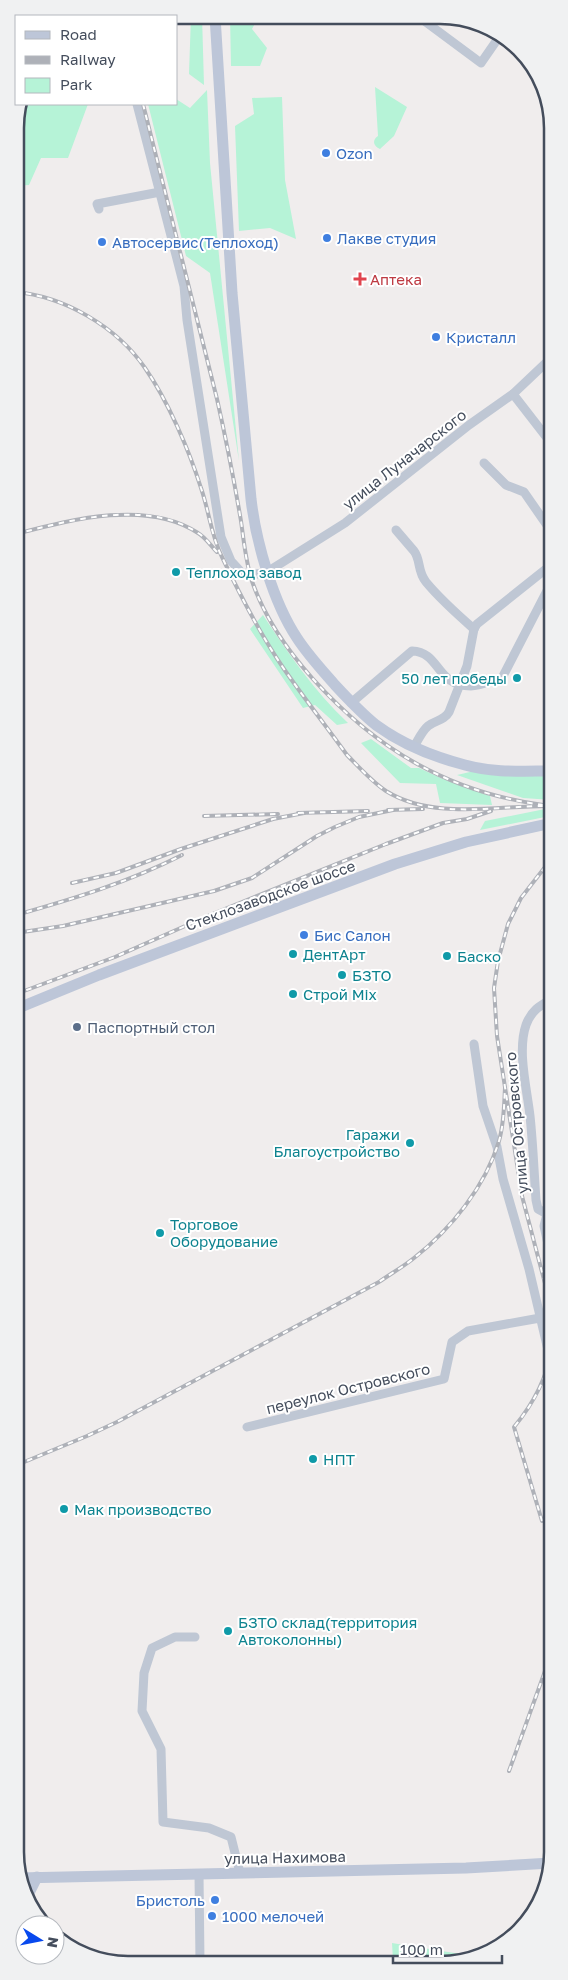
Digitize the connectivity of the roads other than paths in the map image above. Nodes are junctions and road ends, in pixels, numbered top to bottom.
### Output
1 (215, 24) edge
2 (429, 24) edge
3 (497, 40) edge
4 (137, 105) edge
5 (160, 192) junction
6 (99, 209) dead end
7 (544, 365) edge
8 (513, 394) junction
9 (544, 434) edge
10 (484, 463) dead end
11 (544, 521) edge
12 (396, 530) dead end
13 (544, 571) edge
14 (267, 572) junction
15 (544, 597) edge
16 (474, 629) junction
17 (460, 685) junction
18 (351, 703) junction
19 (414, 747) junction
20 (544, 771) edge
21 (544, 825) edge
22 (544, 1004) edge
23 (24, 1007) edge
24 (474, 1044) dead end
25 (544, 1211) edge
26 (540, 1318) junction
27 (544, 1334) edge
28 (247, 1427) dead end
29 (195, 1637) dead end
30 (543, 1863) edge
31 (240, 1873) junction
32 (199, 1874) junction
33 (27, 1878) edge
34 (37, 1878) junction
35 (31, 1889) edge
36 (200, 1956) edge

1 - 14 main road
2 - 3 street
4 - 5 street
5 - 6 street
5 - 14 street
7 - 8 street, улица Луначарского
8 - 9 street
8 - 14 street, улица Луначарского
10 - 11 street
12 - 16 street
13 - 16 street
14 - 18 main road
15 - 17 street
16 - 17 street
17 - 18 street
17 - 19 street
18 - 19 main road
19 - 20 main road
21 - 23 main road, Стеклозаводское шоссе
22 - 25 street, улица Островского
24 - 26 street
26 - 27 street
26 - 28 street, переулок Островского
29 - 31 street
30 - 31 main road, улица Нахимова
31 - 32 main road, улица Нахимова
32 - 34 main road, улица Нахимова
32 - 36 street
33 - 34 main road, улица Нахимова
34 - 35 main road

